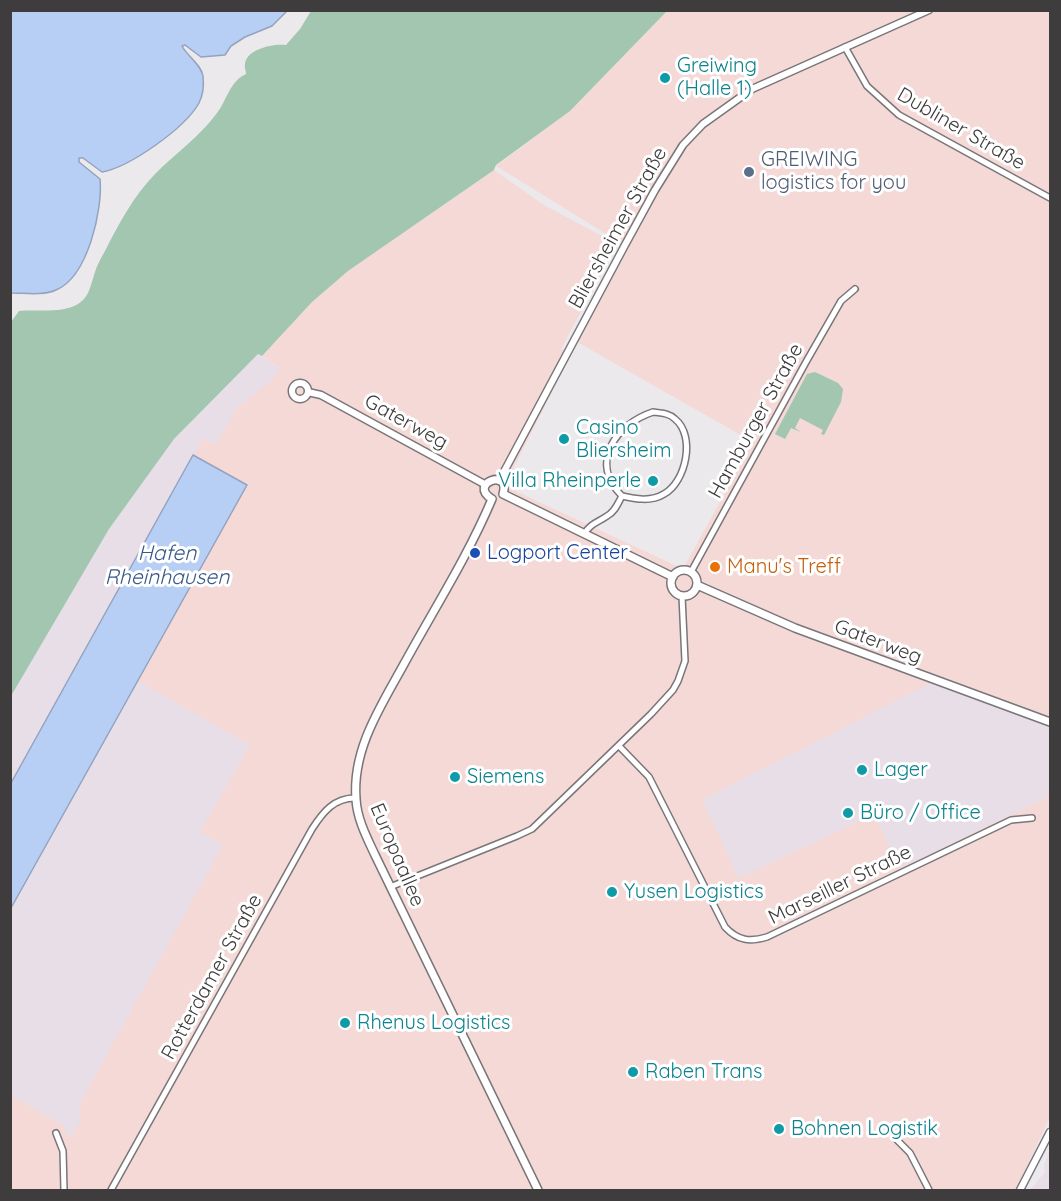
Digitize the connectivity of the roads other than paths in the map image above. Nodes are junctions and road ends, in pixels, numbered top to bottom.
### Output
1 (929, 10) edge
2 (845, 47) junction
3 (1050, 198) edge
4 (855, 289) dead end
5 (308, 392) dead end
6 (499, 481) junction
7 (486, 484) junction
8 (503, 494) junction
9 (622, 496) junction
10 (492, 499) junction
11 (584, 534) junction
12 (691, 572) junction
13 (673, 577) junction
14 (698, 585) junction
15 (682, 596) junction
16 (1050, 722) edge
17 (619, 746) junction
18 (356, 798) junction
19 (1032, 818) dead end
20 (390, 887) junction
21 (56, 1132) dead end
22 (1050, 1132) edge
23 (894, 1137) dead end
24 (64, 1191) edge
25 (111, 1191) edge
26 (538, 1191) edge
27 (929, 1191) edge
28 (1020, 1191) edge

1 - 2 street, Bliersheimer Straße
2 - 3 street, Dubliner Straße
2 - 6 street, Bliersheimer Straße
4 - 12 street, Hamburger Straße
5 - 7 street, Gaterweg
6 - 7 main road
6 - 8 main road
7 - 10 main road
8 - 10 main road
8 - 11 main road
9 - 9 street
9 - 11 street
10 - 18 main road, Europaallee
11 - 13 main road
12 - 13 main road
12 - 14 main road
13 - 15 main road
14 - 15 main road
14 - 16 main road, Gaterweg
15 - 17 street
17 - 19 street, Marseiller Straße
17 - 20 street
18 - 20 main road, Europaallee
18 - 25 street, Rotterdamer Straße
20 - 26 main road, Europaallee
21 - 24 street
22 - 28 street
23 - 27 street

